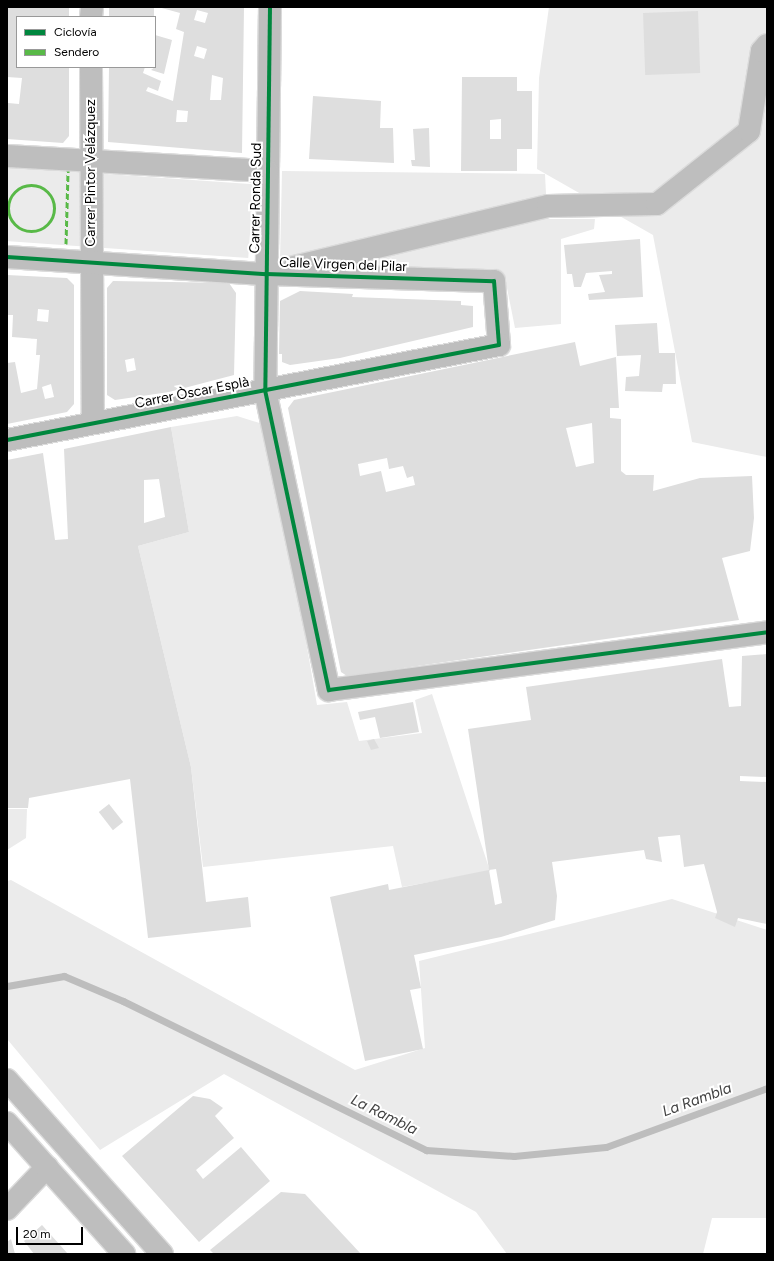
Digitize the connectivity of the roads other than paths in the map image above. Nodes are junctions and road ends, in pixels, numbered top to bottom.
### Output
1 (270, 7) edge
2 (767, 45) edge
3 (91, 68) edge
4 (7, 156) edge
5 (90, 162) junction
6 (268, 171) junction
7 (7, 256) edge
8 (92, 261) junction
9 (266, 274) junction
10 (499, 345) joint
11 (265, 390) junction
12 (93, 423) junction
13 (7, 440) edge
14 (767, 632) edge
15 (7, 1080) edge
16 (7, 1123) edge
17 (46, 1167) junction
18 (7, 1209) edge
19 (124, 1254) edge
20 (162, 1254) edge

1 - 6 main road, Carrer Ronda Sud
2 - 9 main road
3 - 5 main road, Carrer Pintor Velázquez
4 - 5 main road
5 - 6 main road
5 - 8 main road, Carrer Pintor Velázquez
6 - 9 main road, Carrer Ronda Sud
7 - 8 main road, Calle Virgen del Pilar
8 - 9 main road, Calle Virgen del Pilar
8 - 12 main road, Carrer Pintor Velázquez
9 - 10 main road, Calle Virgen del Pilar
9 - 11 main road, Carrer Ronda Sud
10 - 11 main road, Carrer Òscar Esplà
11 - 12 main road, Carrer Òscar Esplà
11 - 14 main road, Carrer Ronda Sud
12 - 13 main road, Carrer Òscar Esplà
15 - 20 main road
16 - 17 main road
17 - 18 main road
17 - 19 main road

